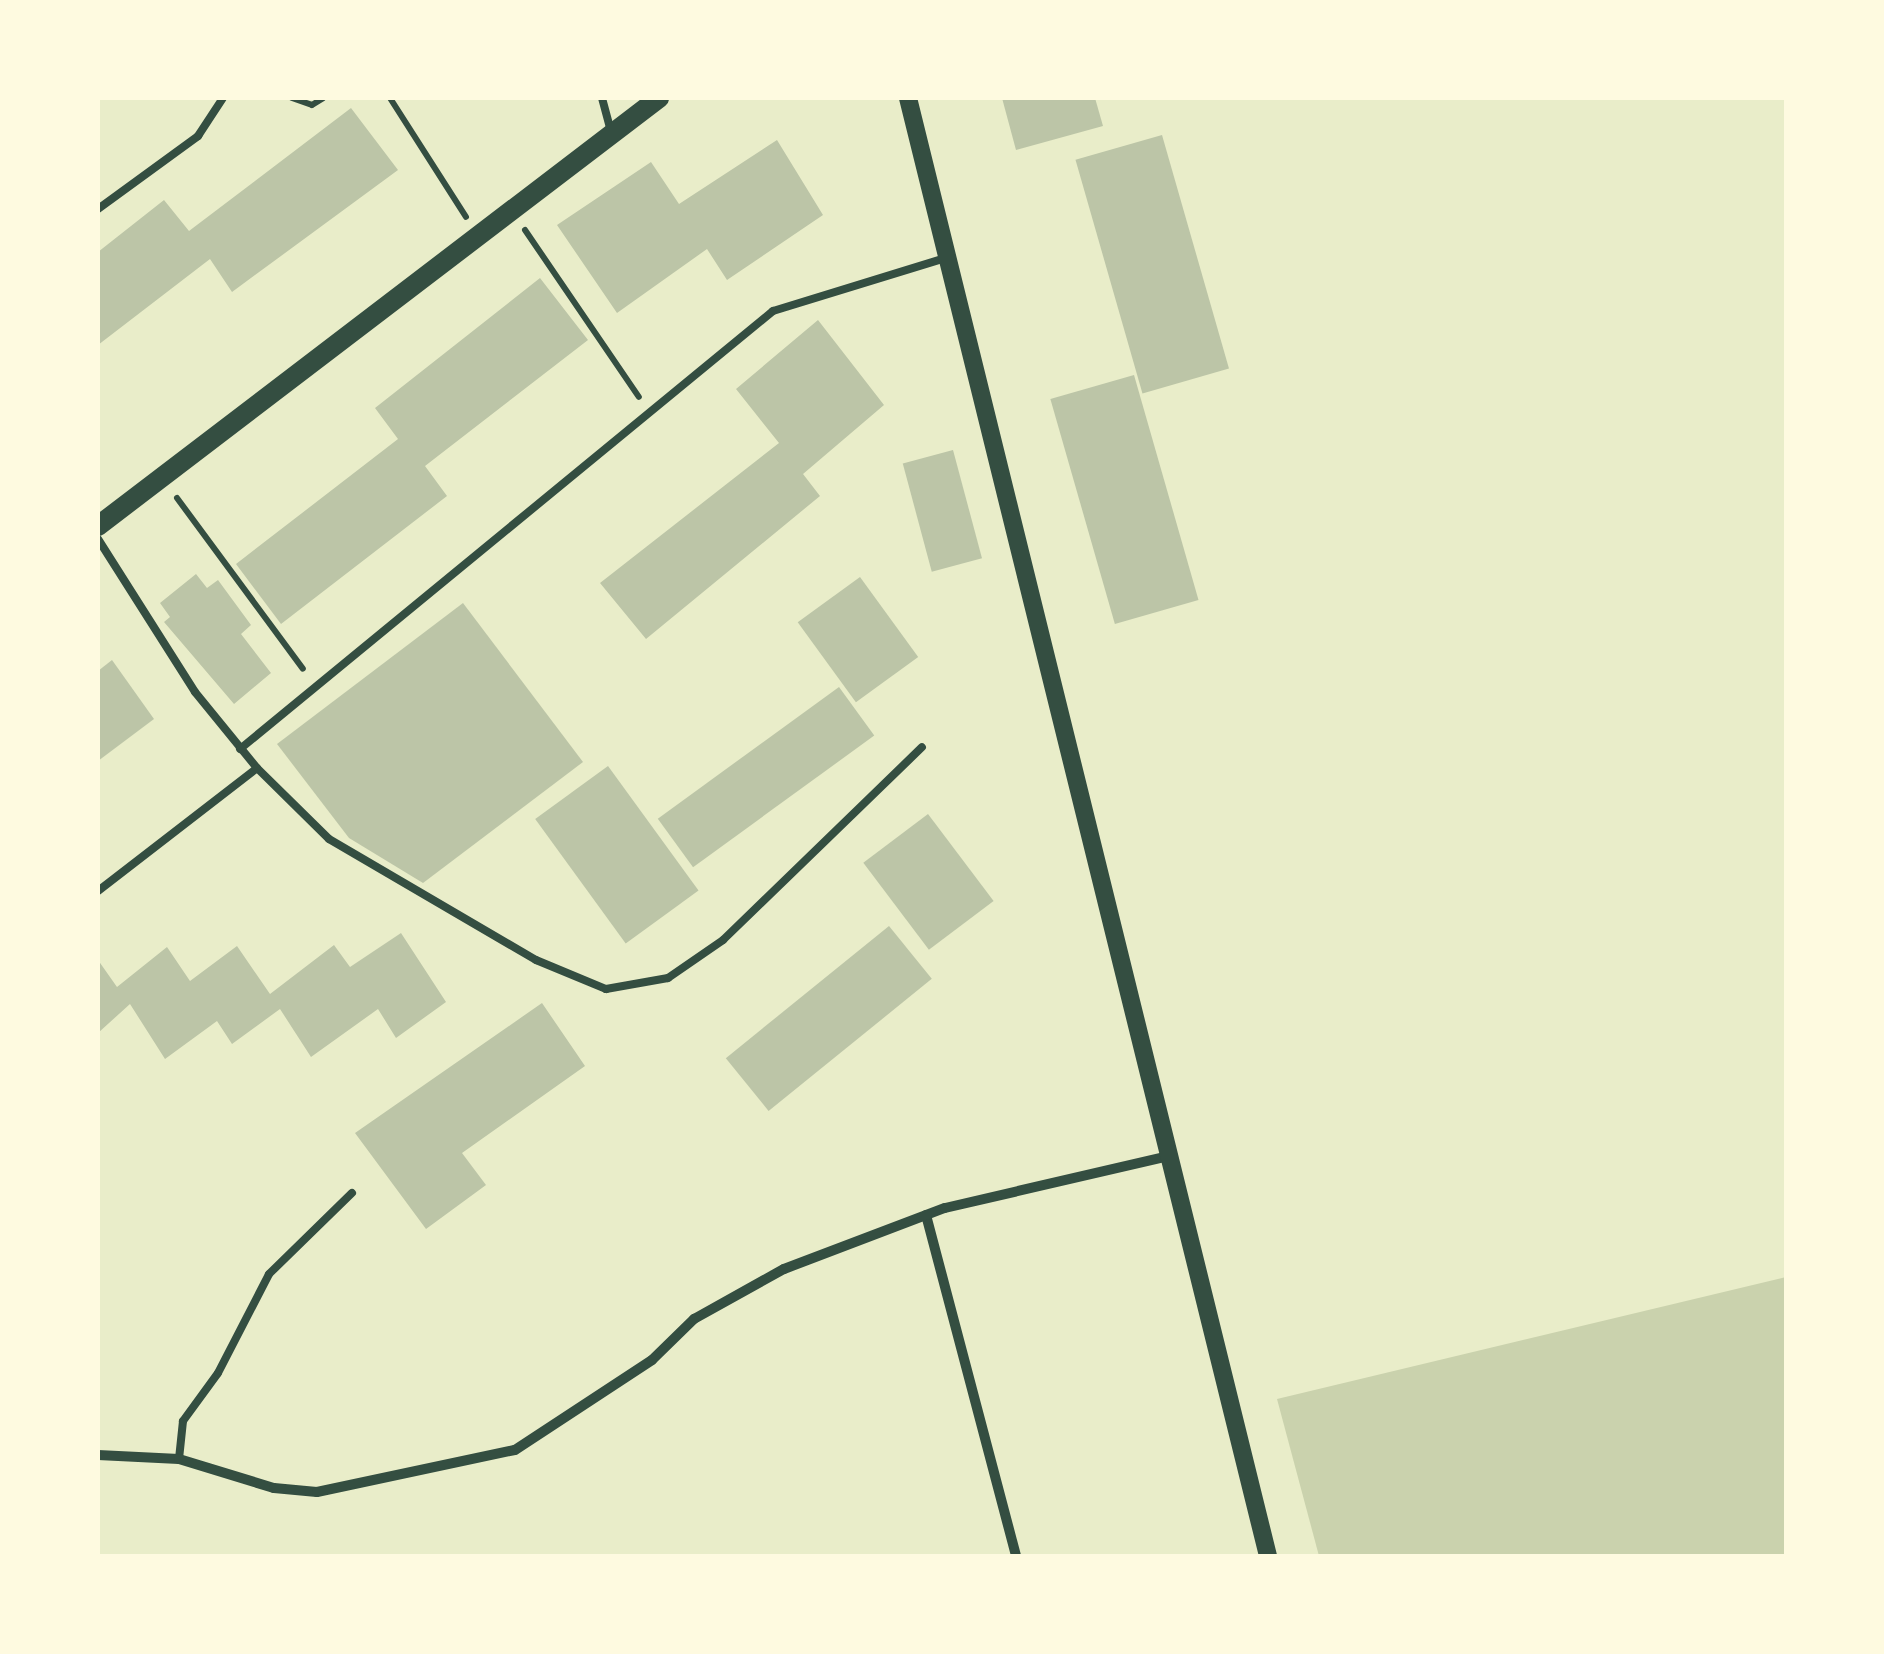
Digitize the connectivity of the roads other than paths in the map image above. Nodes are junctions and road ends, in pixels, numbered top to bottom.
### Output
1 (223, 98) edge
2 (602, 98) edge
3 (659, 98) edge
4 (908, 98) edge
5 (611, 133) junction
6 (98, 209) edge
7 (945, 258) junction
8 (98, 526) edge
9 (98, 539) edge
10 (922, 746) dead end
11 (240, 749) junction
12 (257, 768) junction
13 (98, 892) edge
14 (1166, 1157) junction
15 (352, 1193) dead end
16 (926, 1215) junction
17 (98, 1455) edge
18 (179, 1459) junction
19 (1016, 1556) edge
20 (1268, 1556) edge

1 - 6 lane
2 - 5 lane
3 - 5 main road
4 - 7 street
5 - 8 main road
7 - 11 lane
7 - 14 street
9 - 11 lane
10 - 12 lane
11 - 12 lane
12 - 13 lane
14 - 16 street
14 - 20 street
15 - 18 lane
16 - 18 street
16 - 19 street
17 - 18 street

